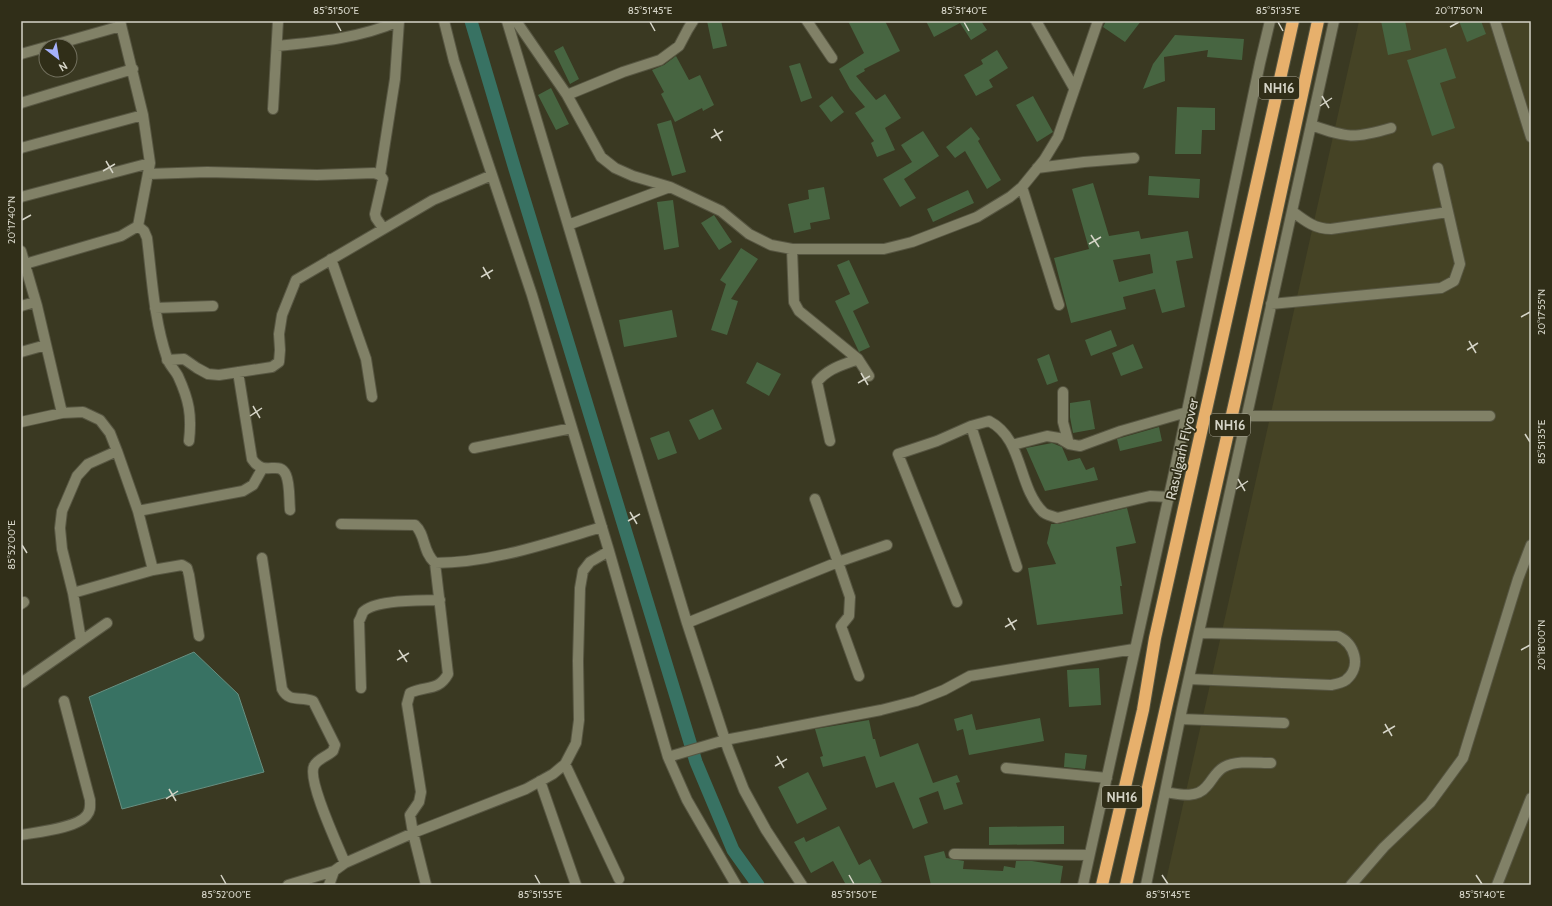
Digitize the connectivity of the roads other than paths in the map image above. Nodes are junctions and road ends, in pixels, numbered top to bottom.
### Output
1 (278, 21) edge
2 (444, 21) edge
3 (507, 21) edge
4 (516, 21) edge
5 (693, 21) edge
6 (807, 21) edge
7 (1036, 21) edge
8 (1098, 21) edge
9 (1270, 21) edge
10 (1293, 21) edge
11 (1318, 21) edge
12 (1334, 21) edge
13 (1495, 21) edge
14 (120, 24) edge
15 (75, 38) edge
16 (277, 46) junction
17 (38, 49) edge
18 (21, 54) edge
19 (832, 58) dead end
20 (133, 69) junction
21 (1074, 88) junction
22 (567, 96) junction
23 (21, 103) edge
24 (273, 109) dead end
25 (143, 115) junction
26 (1311, 125) junction
27 (1391, 128) dead end
28 (1531, 137) edge
29 (21, 148) edge
30 (1134, 158) dead end
31 (150, 163) junction
32 (1037, 168) junction
33 (1438, 168) dead end
34 (148, 174) junction
35 (380, 175) junction
36 (492, 175) junction
37 (670, 187) junction
38 (1022, 187) junction
39 (21, 197) edge
40 (1292, 211) junction
41 (1448, 212) junction
42 (568, 225) junction
43 (138, 226) junction
44 (383, 228) junction
45 (792, 249) junction
46 (22, 257) edge
47 (331, 259) junction
48 (35, 302) junction
49 (1271, 304) junction
50 (1059, 305) dead end
51 (21, 306) edge
52 (213, 306) dead end
53 (155, 308) junction
54 (46, 344) junction
55 (21, 352) edge
56 (858, 359) junction
57 (168, 360) junction
58 (238, 372) junction
59 (869, 376) dead end
60 (1064, 392) dead end
61 (372, 397) dead end
62 (1187, 412) junction
63 (62, 413) junction
64 (1247, 416) junction
65 (1490, 416) dead end
66 (21, 422) edge
67 (971, 426) junction
68 (572, 428) junction
69 (189, 441) dead end
70 (830, 441) dead end
71 (1069, 444) junction
72 (1012, 445) junction
73 (474, 448) dead end
74 (117, 451) junction
75 (262, 469) junction
76 (1169, 497) junction
77 (815, 499) dead end
78 (290, 510) dead end
79 (138, 511) junction
80 (341, 524) dead end
81 (602, 527) junction
82 (887, 545) dead end
83 (1531, 545) edge
84 (609, 551) junction
85 (262, 558) dead end
86 (838, 562) junction
87 (434, 563) junction
88 (1017, 567) dead end
89 (153, 570) junction
90 (73, 593) junction
91 (440, 600) junction
92 (957, 602) dead end
93 (107, 623) dead end
94 (687, 623) junction
95 (1199, 633) junction
96 (199, 636) dead end
97 (81, 640) junction
98 (1134, 649) junction
99 (859, 676) dead end
100 (1189, 679) junction
101 (21, 683) edge
102 (361, 688) dead end
103 (64, 701) dead end
104 (1180, 719) junction
105 (1284, 723) dead end
106 (725, 740) junction
107 (668, 758) junction
108 (1271, 763) dead end
109 (565, 764) junction
110 (1006, 768) dead end
111 (1107, 778) junction
112 (540, 781) junction
113 (1165, 792) junction
114 (1531, 798) edge
115 (413, 833) junction
116 (21, 835) edge
117 (954, 854) dead end
118 (1089, 855) junction
119 (345, 863) junction
120 (334, 871) junction
121 (618, 879) dead end
122 (288, 885) edge
123 (329, 885) edge
124 (426, 885) edge
125 (576, 885) edge
126 (736, 885) edge
127 (802, 885) edge
128 (1083, 885) edge
129 (1102, 885) edge
130 (1126, 885) edge
131 (1146, 885) edge
132 (1351, 885) edge
133 (1497, 885) edge

1 - 16 street
2 - 36 street
3 - 42 street
4 - 22 street
5 - 22 street
6 - 19 street
7 - 21 street
8 - 21 street
9 - 62 street
10 - 129 highway, Rasulgarh Flyover / NH16
11 - 130 highway, NH16
12 - 26 street
13 - 28 street
14 - 15 street
14 - 20 street
16 - 24 street
16 - 35 street
17 - 18 street
20 - 23 street
20 - 25 street
21 - 32 street
22 - 37 street
25 - 29 street
25 - 31 street
26 - 27 street
26 - 40 street
30 - 32 street
31 - 34 street
31 - 39 street
32 - 38 street
33 - 41 street
34 - 35 street
34 - 43 street
35 - 44 street
36 - 44 street
36 - 68 street
37 - 42 street
37 - 45 street
38 - 45 street
38 - 50 street
40 - 41 street
40 - 49 street
41 - 49 street
42 - 94 street
43 - 46 street
43 - 53 street
44 - 47 street
45 - 56 street
46 - 48 street
47 - 58 street
47 - 61 street
48 - 51 street
48 - 54 street
49 - 64 street
52 - 53 street
53 - 57 street
54 - 55 street
54 - 63 street
56 - 59 street
56 - 70 street
57 - 58 street
57 - 69 street
58 - 75 street
60 - 71 street
62 - 71 street
62 - 76 street
63 - 66 street
63 - 74 street
64 - 65 street
64 - 95 street
67 - 72 street
67 - 88 street
67 - 92 street
68 - 73 street
68 - 81 street
71 - 72 street
72 - 76 street
74 - 79 street
74 - 90 street
75 - 78 street
75 - 79 street
76 - 98 street
77 - 86 street
79 - 89 street
80 - 87 street
81 - 84 street
81 - 87 street
82 - 86 street
83 - 132 street
84 - 107 street
84 - 109 street
85 - 119 street
86 - 94 street
86 - 99 street
87 - 91 street
89 - 90 street
89 - 96 street
90 - 97 street
91 - 102 street
91 - 115 street
93 - 97 street
94 - 106 street
95 - 100 street
95 - 100 street
97 - 101 street
98 - 106 street
98 - 111 street
100 - 104 street
103 - 116 street
104 - 105 street
104 - 113 street
106 - 107 street
106 - 127 street
107 - 126 street
108 - 113 street
109 - 112 street
109 - 121 street
110 - 111 street
111 - 118 street
112 - 115 street
112 - 125 street
113 - 131 street
114 - 133 street
115 - 119 street
115 - 124 street
117 - 118 street
118 - 128 street
119 - 120 street
120 - 122 street
120 - 123 street

